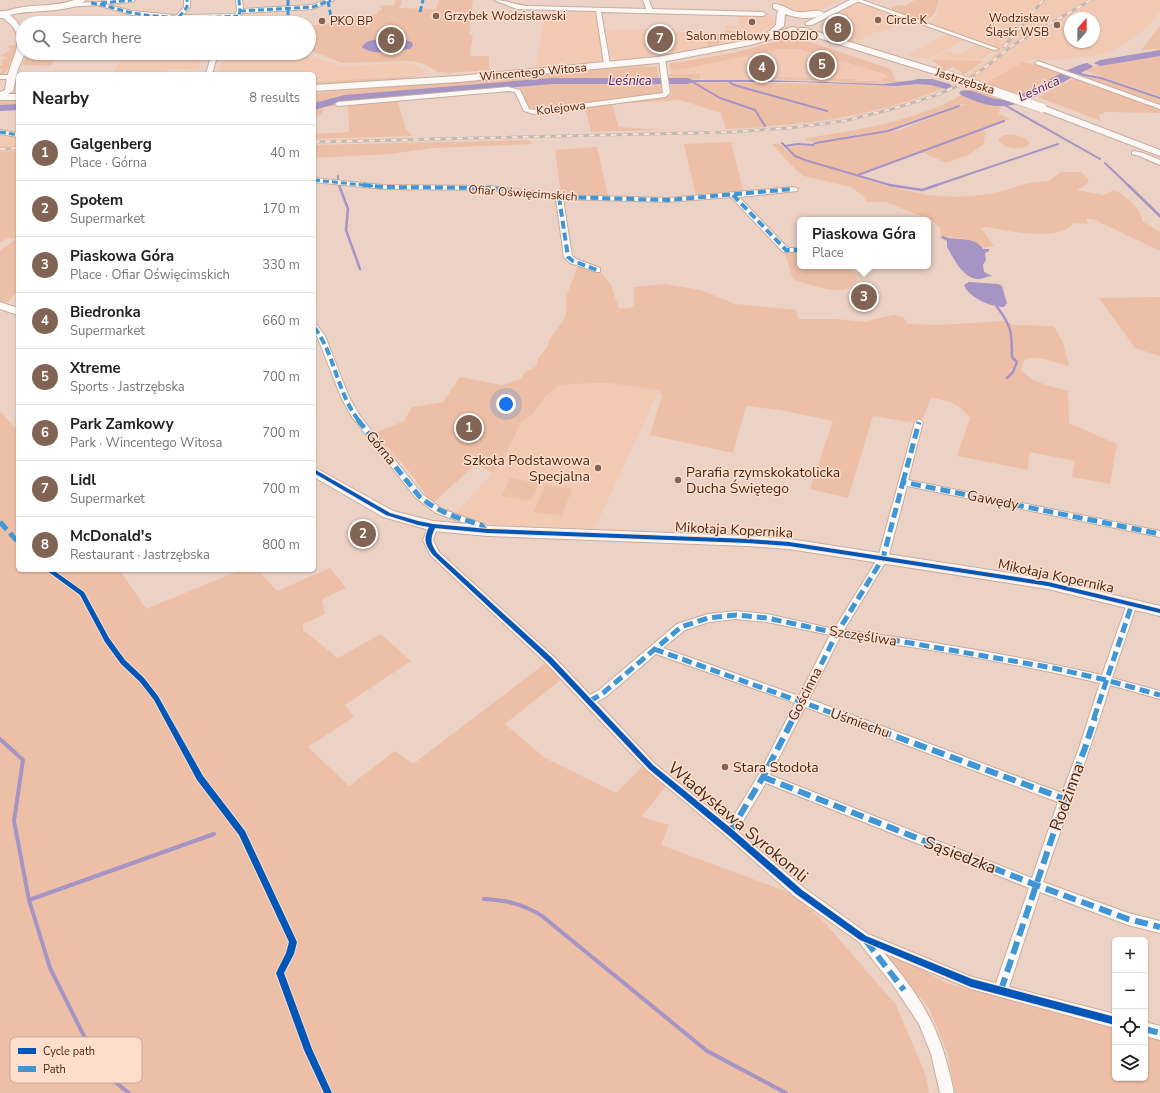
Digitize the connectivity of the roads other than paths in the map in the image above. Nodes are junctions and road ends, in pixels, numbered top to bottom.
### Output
1 (82, 0) edge
2 (132, 0) edge
3 (188, 0) edge
4 (239, 0) edge
5 (497, 0) edge
6 (646, 0) edge
7 (847, 0) edge
8 (857, 0) edge
9 (330, 1) edge
10 (91, 2) edge
11 (68, 5) junction
12 (777, 7) edge
13 (598, 9) junction
14 (649, 10) junction
15 (1, 14) edge
16 (239, 14) junction
17 (763, 14) dead end
18 (822, 14) junction
19 (166, 16) edge
20 (178, 16) edge
21 (198, 16) edge
22 (798, 25) junction
23 (16, 28) edge
24 (772, 34) junction
25 (816, 35) junction
26 (832, 40) junction
27 (996, 49) dead end
28 (662, 59) junction
29 (18, 60) edge
30 (213, 60) edge
31 (1038, 63) dead end
32 (607, 64) junction
33 (210, 72) edge
34 (10, 76) edge
35 (428, 80) junction
36 (3, 88) edge
37 (316, 88) edge
38 (16, 95) edge
39 (0, 96) edge
40 (16, 96) edge
41 (338, 104) dead end
42 (1160, 107) edge
43 (0, 132) edge
44 (16, 134) edge
45 (1134, 153) dead end
46 (1160, 154) edge
47 (1160, 163) edge
48 (316, 180) edge
49 (794, 189) dead end
50 (733, 195) junction
51 (559, 197) junction
52 (797, 250) edge
53 (597, 270) dead end
54 (0, 305) edge
55 (16, 311) edge
56 (316, 330) edge
57 (919, 422) dead end
58 (316, 472) edge
59 (903, 482) junction
60 (433, 526) junction
61 (488, 531) junction
62 (1160, 534) edge
63 (883, 558) junction
64 (1132, 604) junction
65 (1160, 611) edge
66 (837, 633) junction
67 (654, 649) junction
68 (1106, 680) junction
69 (1160, 695) edge
70 (590, 701) junction
71 (801, 701) junction
72 (763, 778) junction
73 (1065, 798) junction
74 (730, 832) junction
75 (1036, 885) junction
76 (1160, 927) edge
77 (863, 938) junction
78 (1001, 990) junction
79 (1112, 1020) edge
80 (1148, 1030) edge
81 (1160, 1033) edge
82 (947, 1093) edge

1 - 11 street
2 - 10 street
3 - 20 street
4 - 16 street
5 - 13 street
6 - 14 street
7 - 18 main road, Wincentego Witosa
8 - 18 main road, Wincentego Witosa
8 - 27 street
9 - 16 street
10 - 11 street
10 - 19 street
11 - 15 street
12 - 18 street
12 - 22 street, Jastrzębska
12 - 24 street
13 - 14 street
13 - 32 street
14 - 17 street
15 - 23 street
16 - 21 street
18 - 22 main road, Wincentego Witosa
18 - 26 street
22 - 24 main road, Wincentego Witosa
22 - 25 street, Jastrzębska
22 - 26 street, Jastrzębska
24 - 25 street
24 - 28 main road, Wincentego Witosa
25 - 26 street, Jastrzębska
26 - 46 street, Jastrzębska, bridge
28 - 32 main road, Wincentego Witosa
28 - 35 main road, Wincentego Witosa
28 - 41 street, Kolejowa
29 - 34 street
30 - 33 street
31 - 42 street
32 - 35 main road, Wincentego Witosa
34 - 36 street
35 - 37 main road, Wincentego Witosa
36 - 38 street
36 - 39 street
39 - 40 main road
43 - 44 street
45 - 47 street
48 - 51 street, Ofiar Oświęcimskich
49 - 50 street, Ofiar Oświęcimskich
50 - 51 street, Ofiar Oświęcimskich
50 - 52 street
51 - 53 street
54 - 55 street
56 - 61 street, Górna
57 - 59 street
58 - 60 street, Mikołaja Kopernika
59 - 62 street, Gawędy
59 - 63 street
60 - 61 street, Mikołaja Kopernika
60 - 70 street, Władysława Syrokomli
61 - 63 street, Mikołaja Kopernika
63 - 64 street, Mikołaja Kopernika
63 - 66 street, Gościnna
64 - 65 street, Mikołaja Kopernika
64 - 68 street, Rodzinna
66 - 67 street, Szczęśliwa
66 - 68 street, Szczęśliwa
66 - 71 street, Gościnna
67 - 70 street, Szczęśliwa
67 - 71 street, Uśmiechu
68 - 69 street, Szczęśliwa
68 - 73 street, Rodzinna
70 - 74 street, Władysława Syrokomli
71 - 72 street, Gościnna
71 - 73 street, Uśmiechu
72 - 74 street, Gościnna
72 - 75 street, Sąsiedzka
73 - 75 street, Rodzinna
74 - 77 street, Władysława Syrokomli
75 - 76 street, Sąsiedzka
75 - 78 street, Rodzinna
77 - 78 street, Władysława Syrokomli
77 - 82 street, Władysława Syrokomli
78 - 79 street, Władysława Syrokomli
80 - 81 street

